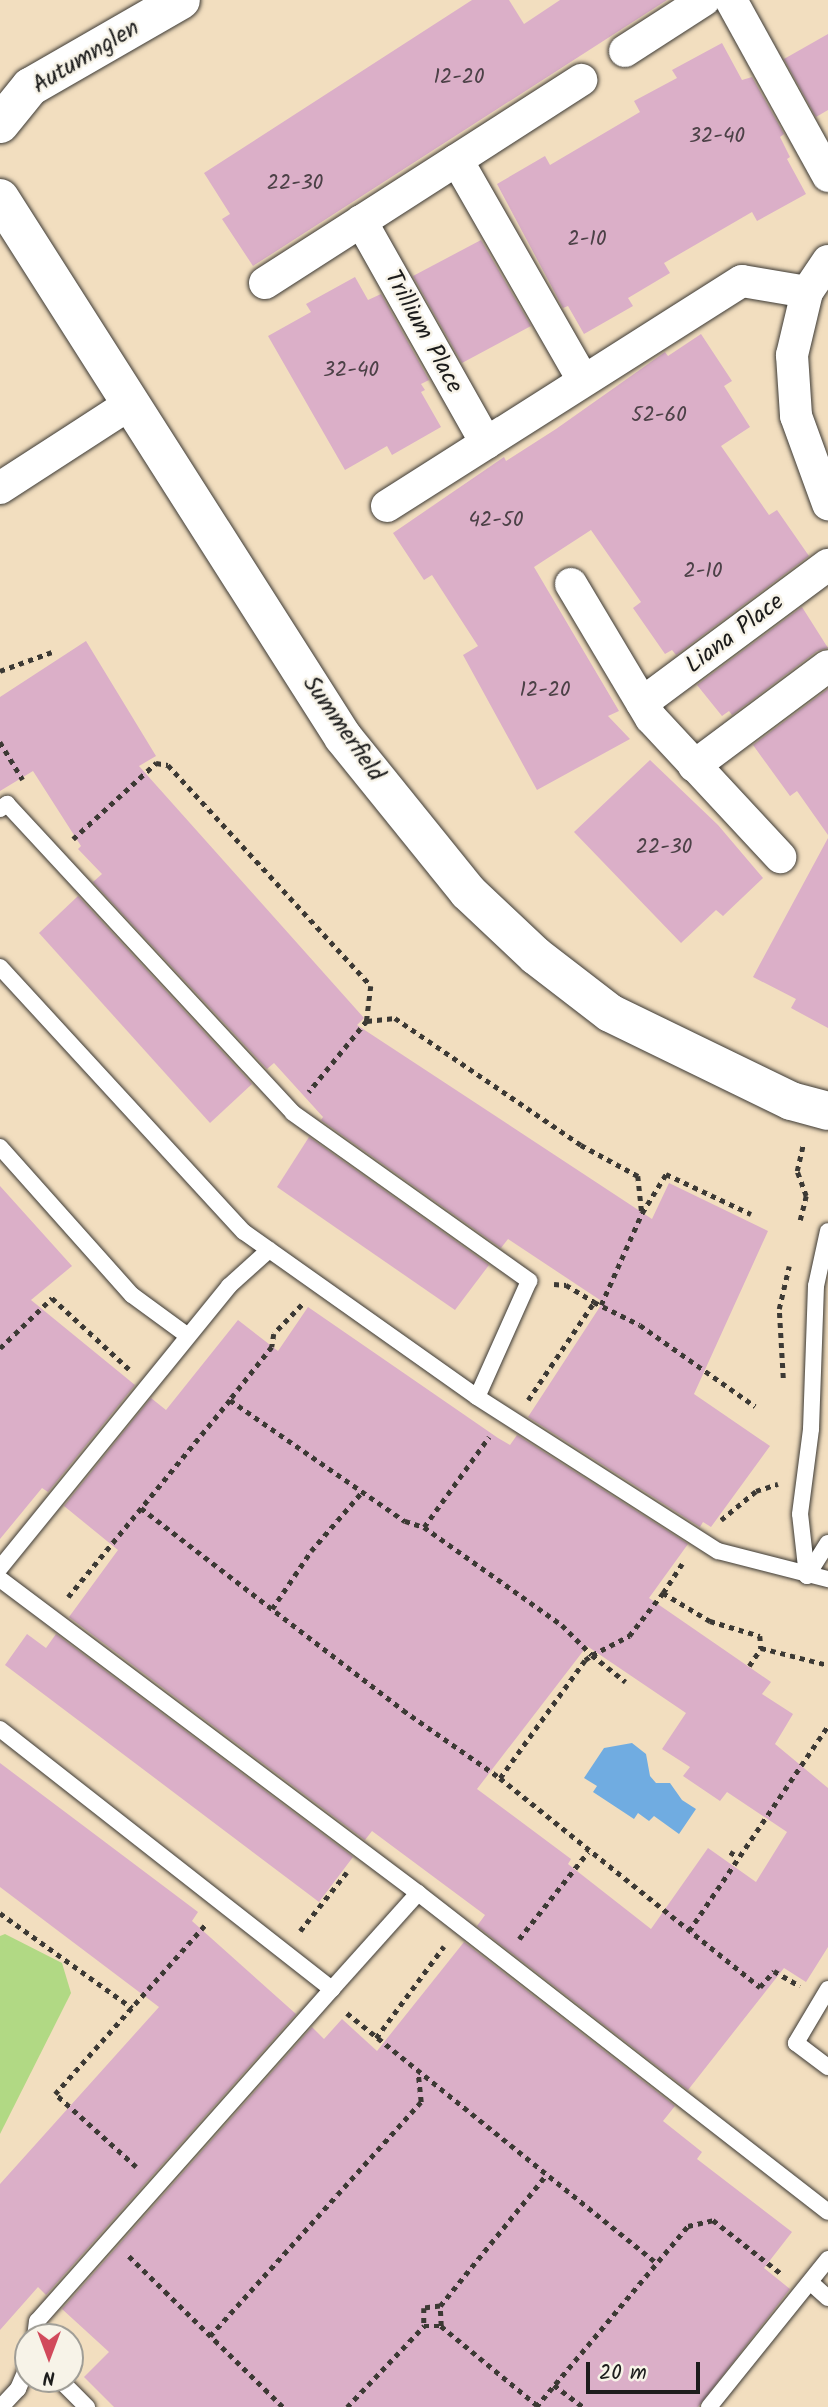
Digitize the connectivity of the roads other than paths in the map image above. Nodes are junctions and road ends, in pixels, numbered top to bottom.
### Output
1 (181, 0) edge
2 (704, 0) edge
3 (731, 0) edge
4 (625, 51) dead end
5 (581, 80) dead end
6 (0, 124) edge
7 (457, 160) junction
8 (828, 176) edge
9 (0, 198) edge
10 (361, 221) junction
11 (828, 261) edge
12 (265, 283) dead end
13 (807, 292) junction
14 (583, 380) junction
15 (130, 404) junction
16 (486, 443) junction
17 (0, 488) edge
18 (828, 505) edge
19 (387, 506) dead end
20 (828, 565) edge
21 (571, 584) dead end
22 (828, 666) edge
23 (642, 703) junction
24 (694, 766) junction
25 (0, 809) edge
26 (780, 857) dead end
27 (0, 967) edge
28 (821, 1109) edge
29 (0, 1147) edge
30 (828, 1231) edge
31 (269, 1250) junction
32 (188, 1336) junction
33 (477, 1397) junction
34 (828, 1543) edge
35 (0, 1568) edge
36 (807, 1576) junction
37 (0, 1579) edge
38 (828, 1579) edge
39 (0, 1730) edge
40 (418, 1893) junction
41 (330, 1992) junction
42 (825, 1994) edge
43 (828, 2067) edge
44 (828, 2212) edge
45 (828, 2259) edge
46 (806, 2287) junction
47 (828, 2298) edge
48 (37, 2323) edge
49 (14, 2393) edge
50 (73, 2393) edge
51 (1, 2407) edge
52 (87, 2407) edge
53 (709, 2407) edge

1 - 6 street, Autumnglen
2 - 4 street
3 - 8 street
5 - 7 street
7 - 10 street
7 - 14 street
9 - 15 street, Summerfield
10 - 12 street
10 - 16 street, Trillium Place
11 - 13 street
13 - 14 street
13 - 18 street
14 - 16 street
15 - 17 street
15 - 28 street, Summerfield
16 - 19 street
20 - 23 street, Liana Place
21 - 23 street
22 - 24 street
23 - 24 street
24 - 26 street
25 - 33 lane
27 - 31 lane
29 - 32 lane
30 - 36 lane
31 - 32 lane
31 - 33 lane
32 - 35 lane
33 - 36 lane
34 - 36 lane
36 - 38 lane
37 - 40 lane
39 - 41 lane
40 - 41 lane
40 - 44 lane
41 - 48 lane
42 - 43 lane
45 - 46 lane
46 - 47 lane
46 - 53 lane
49 - 51 lane
50 - 52 lane

